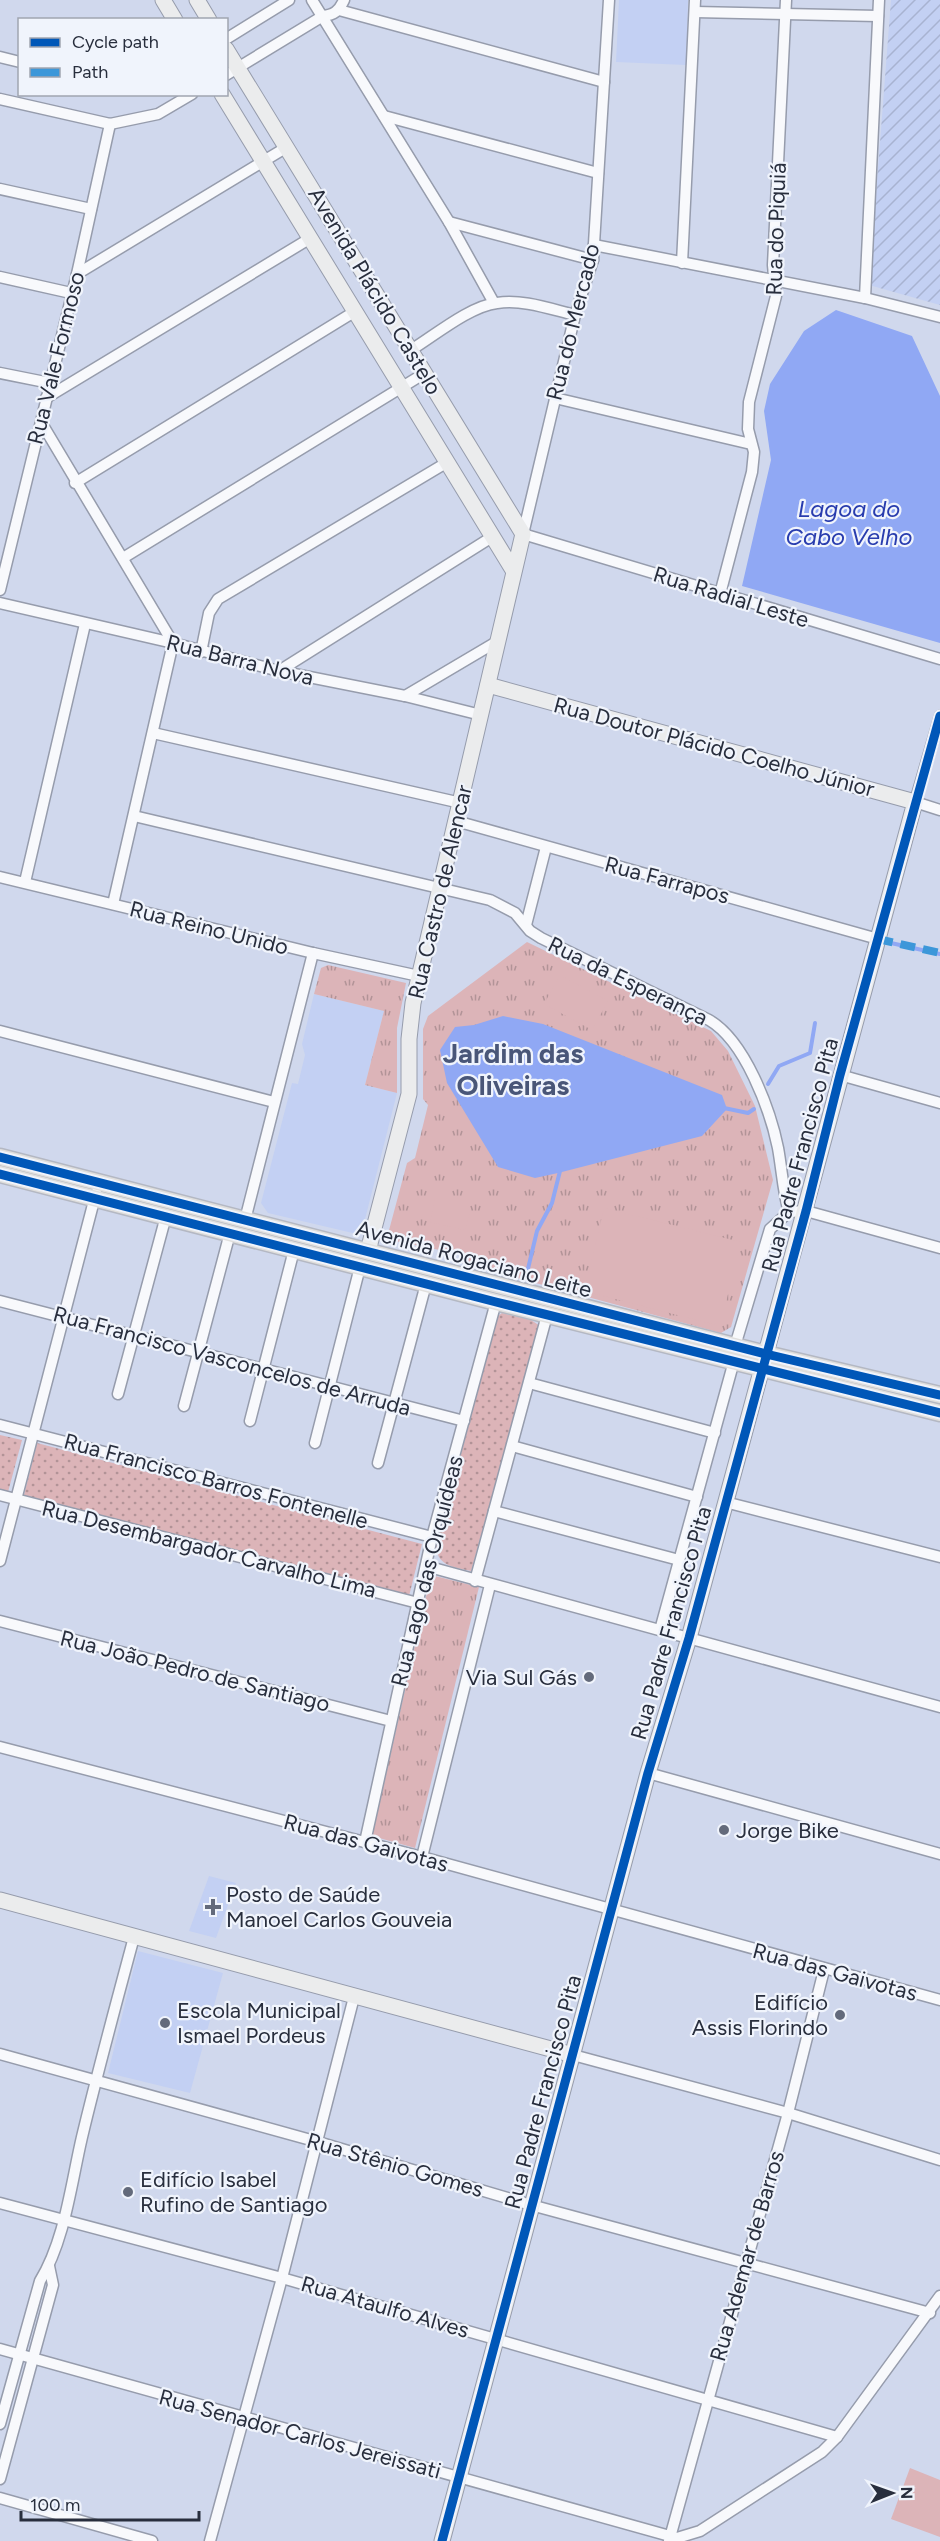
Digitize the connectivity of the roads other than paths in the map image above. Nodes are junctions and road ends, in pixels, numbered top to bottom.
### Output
1 (197, 0) edge
2 (289, 0) edge
3 (609, 0) edge
4 (695, 0) edge
5 (786, 0) edge
6 (879, 0) edge
7 (160, 1) edge
8 (341, 5) edge
9 (318, 9) edge
10 (695, 12) junction
11 (786, 14) junction
12 (878, 16) junction
13 (174, 18) edge
14 (208, 18) edge
15 (228, 38) edge
16 (0, 57) edge
17 (18, 62) edge
18 (232, 64) edge
19 (604, 82) junction
20 (189, 96) edge
21 (223, 96) edge
22 (0, 99) edge
23 (384, 116) junction
24 (110, 124) junction
25 (286, 147) junction
26 (264, 161) junction
27 (598, 173) junction
28 (0, 189) edge
29 (91, 209) junction
30 (449, 222) junction
31 (309, 240) junction
32 (594, 245) junction
33 (593, 260) junction
34 (682, 263) junction
35 (77, 274) junction
36 (0, 277) edge
37 (774, 280) junction
38 (71, 293) junction
39 (865, 298) junction
40 (494, 303) junction
41 (354, 312) junction
42 (575, 315) junction
43 (940, 317) edge
44 (411, 350) junction
45 (0, 373) edge
46 (425, 373) junction
47 (50, 383) junction
48 (400, 388) junction
49 (46, 398) junction
50 (555, 398) junction
51 (41, 422) junction
52 (751, 444) junction
53 (478, 460) junction
54 (450, 469) junction
55 (75, 483) junction
56 (523, 534) junction
57 (492, 537) junction
58 (123, 558) junction
59 (513, 570) junction
60 (0, 590) edge
61 (720, 594) junction
62 (0, 603) edge
63 (85, 624) junction
64 (498, 641) junction
65 (173, 643) junction
66 (201, 652) junction
67 (940, 659) edge
68 (279, 671) junction
69 (488, 685) junction
70 (405, 696) junction
71 (481, 715) junction
72 (940, 716) edge
73 (153, 733) junction
74 (915, 802) junction
75 (461, 803) junction
76 (940, 810) edge
77 (134, 816) junction
78 (456, 821) junction
79 (546, 847) junction
80 (0, 877) edge
81 (25, 882) junction
82 (440, 886) junction
83 (113, 904) junction
84 (526, 925) junction
85 (878, 939) junction
86 (313, 953) junction
87 (420, 976) junction
88 (0, 1031) edge
89 (840, 1076) junction
90 (274, 1102) junction
91 (940, 1103) edge
92 (0, 1157) edge
93 (0, 1174) edge
94 (96, 1190) junction
95 (806, 1211) junction
96 (789, 1212) junction
97 (166, 1216) junction
98 (245, 1220) junction
99 (230, 1233) junction
100 (940, 1248) edge
101 (294, 1250) junction
102 (368, 1251) junction
103 (360, 1267) junction
104 (426, 1284) junction
105 (514, 1298) junction
106 (0, 1301) edge
107 (549, 1307) junction
108 (63, 1317) junction
109 (135, 1337) junction
110 (735, 1353) junction
111 (199, 1354) junction
112 (764, 1361) junction
113 (264, 1371) junction
114 (529, 1383) junction
115 (329, 1388) junction
116 (118, 1394) dead end
117 (940, 1395) edge
118 (394, 1403) junction
119 (184, 1406) dead end
120 (940, 1413) edge
121 (250, 1420) dead end
122 (464, 1421) junction
123 (0, 1425) edge
124 (715, 1432) junction
125 (33, 1434) junction
126 (315, 1443) dead end
127 (512, 1446) junction
128 (378, 1463) dead end
129 (0, 1495) edge
130 (697, 1497) junction
131 (16, 1499) junction
132 (725, 1502) junction
133 (494, 1511) junction
134 (432, 1537) junction
135 (940, 1557) edge
136 (679, 1560) junction
137 (0, 1561) edge
138 (426, 1566) junction
139 (476, 1581) junction
140 (490, 1585) junction
141 (418, 1603) junction
142 (0, 1621) edge
143 (660, 1630) junction
144 (689, 1638) junction
145 (940, 1707) edge
146 (391, 1721) junction
147 (0, 1747) edge
148 (648, 1773) junction
149 (365, 1842) junction
150 (940, 1854) edge
151 (422, 1857) junction
152 (0, 1900) edge
153 (613, 1911) junction
154 (134, 1937) junction
155 (824, 1970) junction
156 (354, 1997) junction
157 (940, 2000) edge
158 (0, 2054) edge
159 (573, 2055) junction
160 (95, 2081) junction
161 (788, 2114) junction
162 (318, 2142) junction
163 (940, 2160) edge
164 (0, 2203) edge
165 (531, 2205) junction
166 (63, 2219) junction
167 (746, 2261) junction
168 (50, 2266) junction
169 (282, 2278) junction
170 (940, 2296) edge
171 (930, 2313) junction
172 (496, 2338) junction
173 (0, 2349) edge
174 (21, 2354) junction
175 (33, 2360) junction
176 (707, 2399) junction
177 (245, 2418) junction
178 (0, 2424) edge
179 (837, 2437) junction
180 (460, 2478) junction
181 (0, 2479) edge
182 (0, 2498) edge
183 (669, 2539) edge
184 (152, 2541) edge
185 (210, 2541) edge
186 (442, 2541) edge

1 - 14 street
2 - 15 street
3 - 19 street, Rua do Mercado
4 - 10 street
5 - 11 street, Rua do Piquiá
6 - 12 street
7 - 13 street
8 - 9 street
8 - 19 street
9 - 18 street
9 - 23 street
10 - 11 street
10 - 34 street
11 - 12 street
11 - 37 street, Rua do Piquiá
12 - 39 street
16 - 17 street
18 - 25 street, Avenida Plácido Castelo
19 - 27 street, Rua do Mercado
20 - 24 street
21 - 26 street, Avenida Plácido Castelo
22 - 24 street
23 - 27 street
23 - 30 street
24 - 29 street, Rua Vale Formoso
25 - 26 street
25 - 44 street, Avenida Plácido Castelo
26 - 31 street, Avenida Plácido Castelo
26 - 35 street
27 - 32 street, Rua do Mercado
28 - 29 street
29 - 35 street, Rua Vale Formoso
30 - 33 street
30 - 40 street
31 - 41 street, Avenida Plácido Castelo
31 - 49 street
32 - 33 street, Rua do Mercado
32 - 34 street
33 - 42 street, Rua do Mercado
34 - 37 street
35 - 38 street, Rua Vale Formoso
36 - 38 street
37 - 39 street
37 - 52 street, Rua do Piquiá
38 - 47 street, Rua Vale Formoso
39 - 43 street
40 - 42 street
40 - 44 street
41 - 48 street, Avenida Plácido Castelo
41 - 55 street
42 - 50 street, Rua do Mercado
44 - 46 street, Avenida Plácido Castelo
45 - 47 street
46 - 48 street
46 - 53 street, Avenida Plácido Castelo
47 - 49 street, Rua Vale Formoso
48 - 54 street, Avenida Plácido Castelo
48 - 58 street
49 - 51 street, Rua Vale Formoso
50 - 52 street
50 - 56 street, Rua do Mercado
51 - 55 street
51 - 60 street, Rua Vale Formoso
52 - 61 street, Rua do Piquiá
53 - 54 street
53 - 56 street, Avenida Plácido Castelo
54 - 57 street, Avenida Plácido Castelo
54 - 66 street
55 - 58 street
56 - 59 street, Rua Castro de Alencar
56 - 61 street, Rua Radial Leste
57 - 59 street, Avenida Plácido Castelo
57 - 68 street
58 - 65 street
59 - 64 street, Rua Castro de Alencar
61 - 67 street, Rua Radial Leste
62 - 63 street, Rua Barra Nova
63 - 65 street, Rua Barra Nova
63 - 81 street
64 - 69 street, Rua Castro de Alencar
64 - 70 street
65 - 66 street, Rua Barra Nova
65 - 73 street
66 - 68 street, Rua Barra Nova
68 - 70 street, Rua Barra Nova
69 - 71 street, Rua Castro de Alencar
69 - 74 street, Rua Doutor Plácido Coelho Júnior
70 - 71 street, Rua Barra Nova
71 - 75 street, Rua Castro de Alencar
72 - 74 street, Rua Padre Francisco Pita
73 - 75 street
73 - 77 street
74 - 76 street, Rua Doutor Plácido Coelho Júnior
74 - 85 street, Rua Padre Francisco Pita
75 - 78 street, Rua Castro de Alencar
77 - 82 street, Rua da Esperança
77 - 83 street
78 - 79 street, Rua Farrapos
78 - 82 street, Rua Castro de Alencar
79 - 84 street
79 - 85 street, Rua Farrapos
80 - 81 street, Rua Reino Unido
81 - 83 street, Rua Reino Unido
82 - 84 street, Rua da Esperança
82 - 87 street, Rua Castro de Alencar
83 - 86 street, Rua Reino Unido
84 - 96 street, Rua da Esperança
85 - 89 street, Rua Padre Francisco Pita
86 - 87 street, Rua Reino Unido
86 - 90 street
87 - 102 street, Rua Castro de Alencar
88 - 90 street
89 - 91 street
89 - 95 street, Rua Padre Francisco Pita
90 - 98 street
92 - 94 main road, Avenida Rogaciano Leite
93 - 94 main road, Avenida Rogaciano Leite
94 - 97 main road, Avenida Rogaciano Leite
94 - 98 main road, Avenida Rogaciano Leite
94 - 108 street
95 - 96 street
95 - 100 street
95 - 112 street, Rua Padre Francisco Pita
96 - 110 street, Rua Padre Francisco Pita
97 - 99 main road, Avenida Rogaciano Leite
97 - 109 street
98 - 102 main road, Avenida Rogaciano Leite
99 - 101 main road, Avenida Rogaciano Leite
99 - 111 street
101 - 103 main road, Avenida Rogaciano Leite
101 - 113 street
102 - 105 main road, Avenida Rogaciano Leite
103 - 104 main road, Avenida Rogaciano Leite
103 - 115 street
104 - 105 main road, Avenida Rogaciano Leite
104 - 118 street
105 - 107 main road, Avenida Rogaciano Leite
105 - 122 street, Rua Lago das Orquídeas
106 - 108 street, Rua Francisco Vasconcelos de Arruda
107 - 110 main road, Avenida Rogaciano Leite
107 - 114 street
108 - 109 street, Rua Francisco Vasconcelos de Arruda
108 - 125 street
109 - 111 street, Rua Francisco Vasconcelos de Arruda
109 - 116 street
110 - 112 main road, Avenida Rogaciano Leite
110 - 124 street, Rua Padre Francisco Pita
111 - 113 street, Rua Francisco Vasconcelos de Arruda
111 - 119 street
112 - 117 main road, Avenida Rogaciano Leite
112 - 120 main road, Avenida Rogaciano Leite
112 - 132 street, Rua Padre Francisco Pita
113 - 115 street, Rua Francisco Vasconcelos de Arruda
113 - 121 street
114 - 124 street
114 - 127 street
115 - 118 street, Rua Francisco Vasconcelos de Arruda
115 - 126 street
118 - 122 street, Rua Francisco Vasconcelos de Arruda
118 - 128 street
122 - 134 street, Rua Lago das Orquídeas
123 - 125 street, Rua Francisco Barros Fontenelle
124 - 130 street, Rua Padre Francisco Pita
125 - 131 street
125 - 134 street, Rua Francisco Barros Fontenelle
127 - 130 street
127 - 133 street
129 - 131 street, Rua Desembargador Carvalho Lima
130 - 136 street, Rua Padre Francisco Pita
131 - 137 street
131 - 141 street, Rua Desembargador Carvalho Lima
132 - 135 street
132 - 144 street, Rua Padre Francisco Pita
133 - 136 street
133 - 139 street
134 - 138 street, Rua Lago das Orquídeas
136 - 143 street, Rua Padre Francisco Pita
138 - 139 street
138 - 141 street, Rua Lago das Orquídeas
139 - 140 street
140 - 143 street
140 - 151 street
141 - 146 street, Rua Lago das Orquídeas
142 - 146 street, Rua João Pedro de Santiago
143 - 144 street
144 - 145 street
144 - 148 street, Rua Padre Francisco Pita
146 - 149 street, Rua Lago das Orquídeas
147 - 149 street, Rua das Gaivotas
148 - 150 street
148 - 153 street, Rua Padre Francisco Pita
149 - 151 street, Rua das Gaivotas
151 - 153 street, Rua das Gaivotas
152 - 154 street
153 - 155 street, Rua das Gaivotas
153 - 159 street, Rua Padre Francisco Pita
154 - 156 street
154 - 160 street
155 - 157 street, Rua das Gaivotas
155 - 161 street, Rua Ademar de Barros
156 - 159 street
156 - 162 street
158 - 160 street, Rua Stênio Gomes
159 - 161 street
159 - 165 street, Rua Padre Francisco Pita
160 - 162 street, Rua Stênio Gomes
160 - 166 street
161 - 163 street
161 - 167 street, Rua Ademar de Barros
162 - 165 street, Rua Stênio Gomes
162 - 169 street
164 - 166 street, Rua Ataulfo Alves
165 - 167 street, Rua Stênio Gomes
165 - 172 street, Rua Padre Francisco Pita
166 - 168 street
166 - 169 street, Rua Ataulfo Alves
167 - 171 street, Rua Stênio Gomes
167 - 176 street, Rua Ademar de Barros
168 - 174 street
168 - 175 street
169 - 172 street, Rua Ataulfo Alves
169 - 177 street
170 - 171 street
171 - 179 street
172 - 176 street, Rua Ataulfo Alves
172 - 180 street, Rua Padre Francisco Pita
173 - 174 street, Rua Senador Carlos Jereissati
174 - 175 street, Rua Senador Carlos Jereissati
174 - 178 street
175 - 177 street, Rua Senador Carlos Jereissati
175 - 181 street
176 - 179 street, Rua Ataulfo Alves
176 - 183 street, Rua Ademar de Barros
177 - 180 street, Rua Senador Carlos Jereissati
177 - 185 street
179 - 183 street
180 - 183 street, Rua Senador Carlos Jereissati
180 - 186 street, Rua Padre Francisco Pita
182 - 184 street

